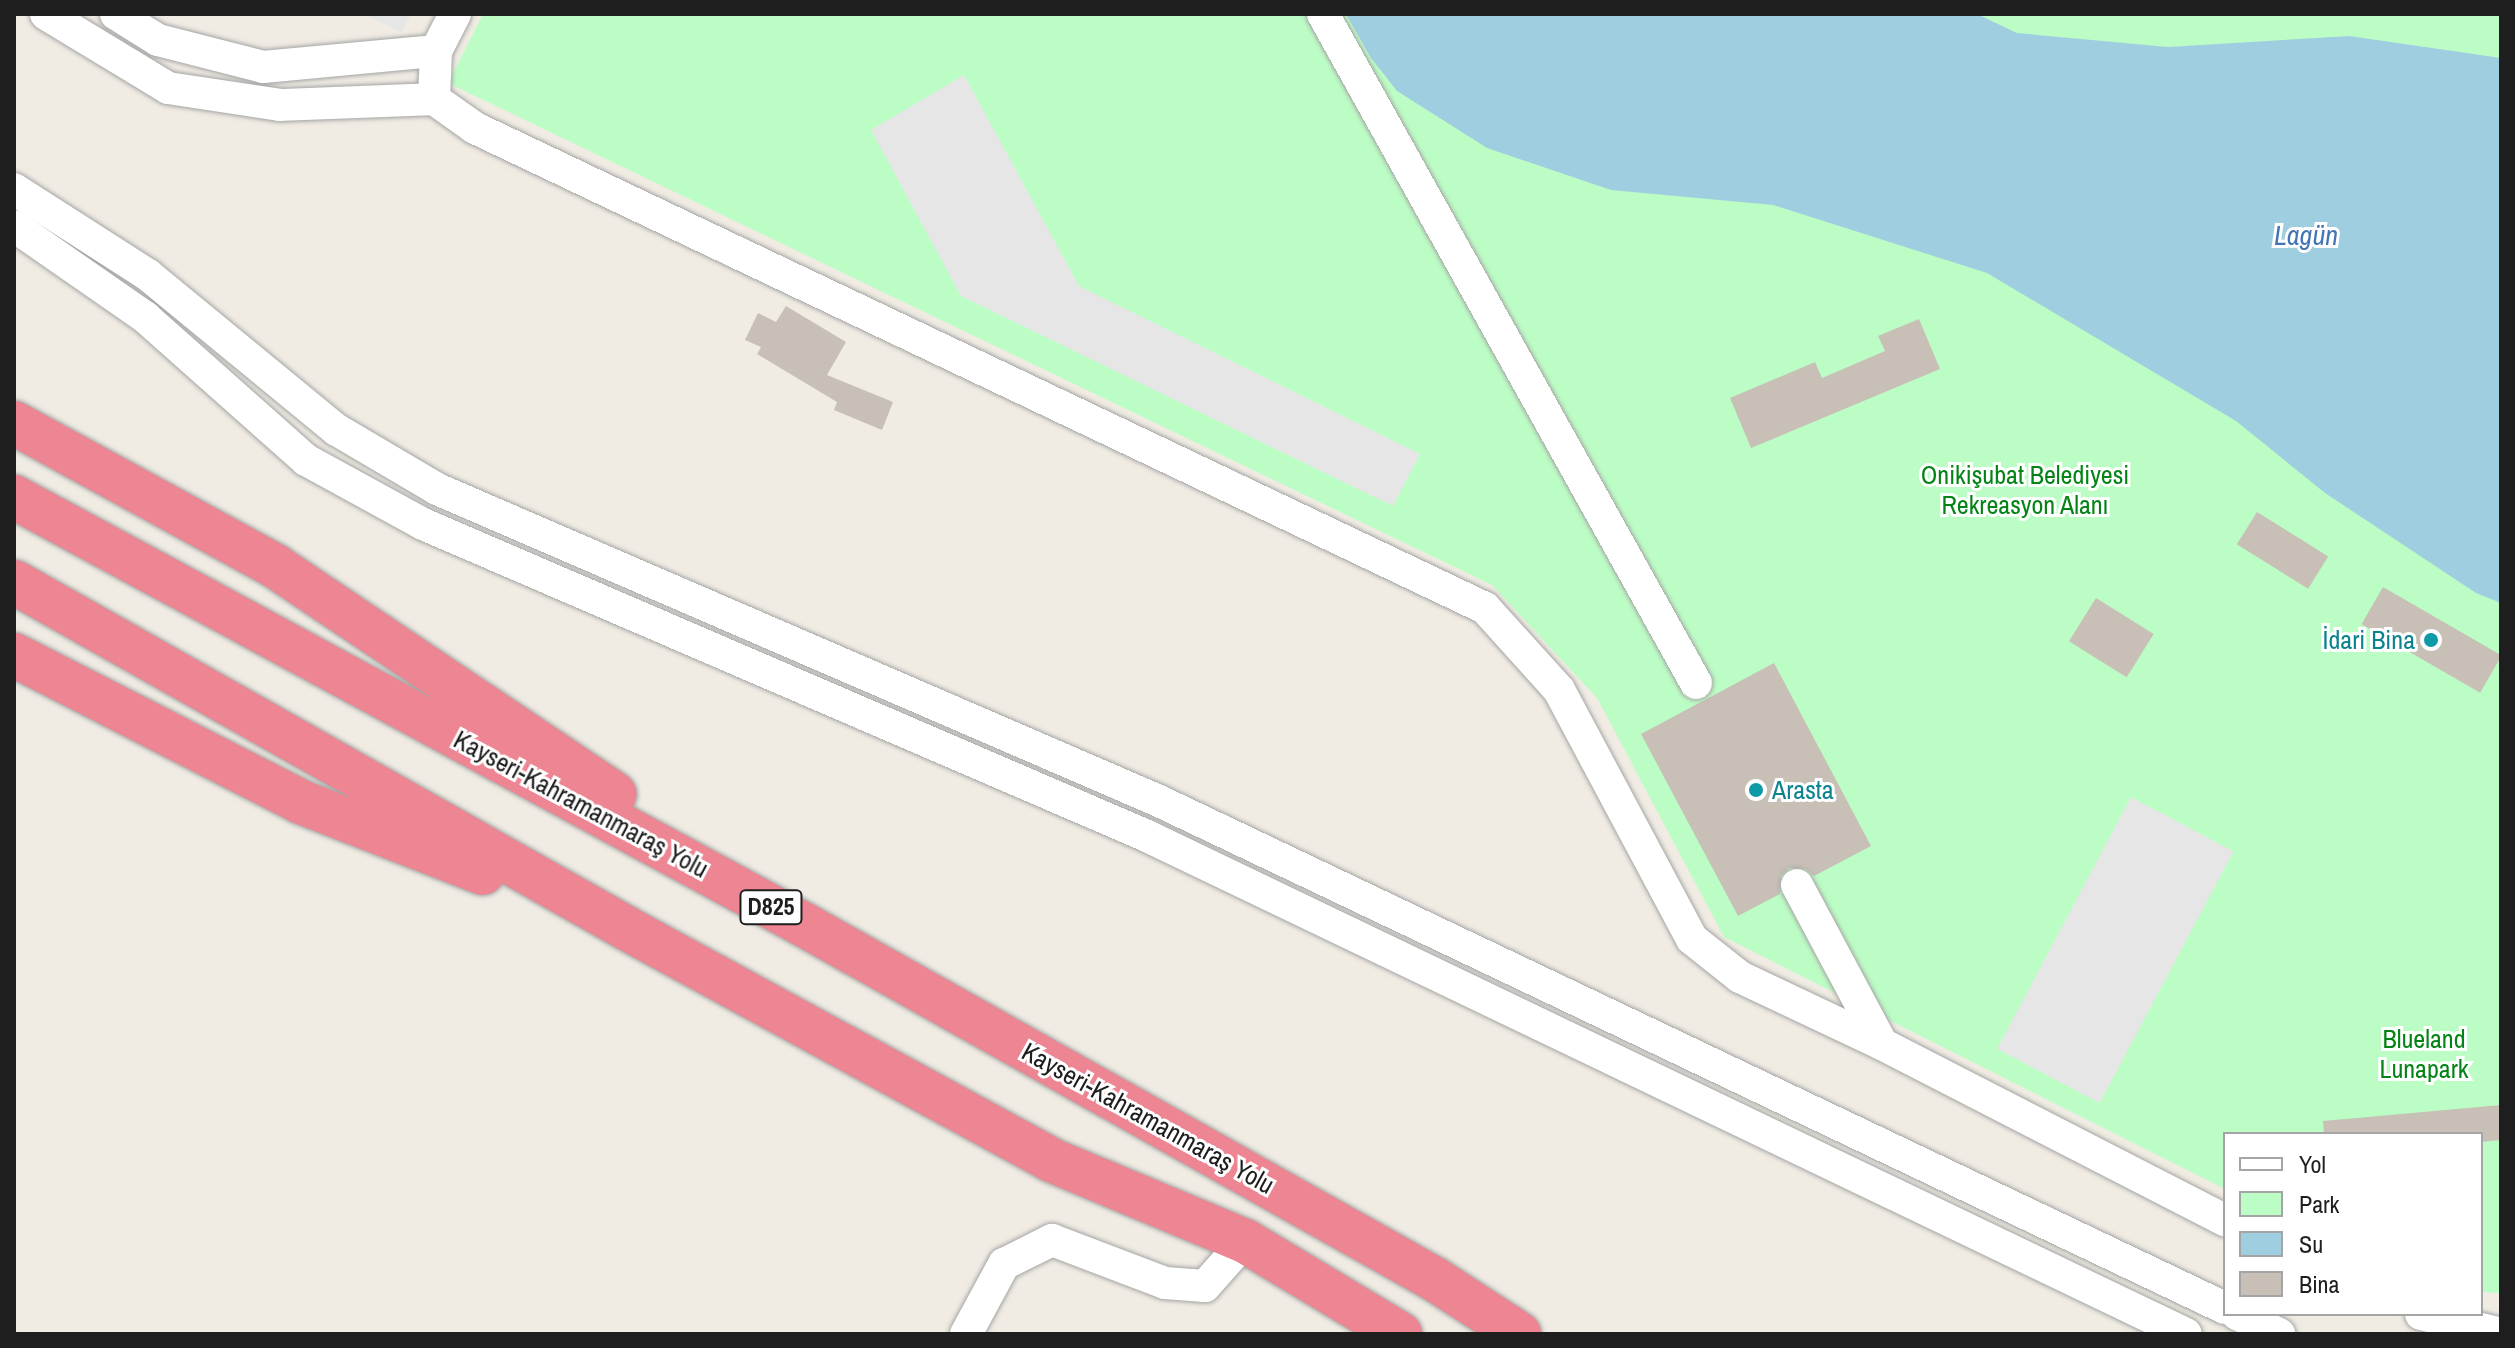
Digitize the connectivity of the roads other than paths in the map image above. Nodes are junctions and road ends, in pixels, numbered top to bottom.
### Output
1 (46, 14) edge
2 (116, 14) edge
3 (455, 14) edge
4 (1323, 14) edge
5 (436, 51) junction
6 (434, 99) junction
7 (14, 189) edge
8 (14, 226) edge
9 (14, 423) edge
10 (14, 497) edge
11 (14, 582) edge
12 (14, 655) edge
13 (1696, 683) dead end
14 (1797, 885) dead end
15 (801, 923) junction
16 (626, 928) junction
17 (1882, 1044) junction
18 (2223, 1219) edge
19 (1245, 1241) junction
20 (2223, 1307) edge
21 (2241, 1316) edge
22 (2429, 1316) edge
23 (966, 1334) edge
24 (1400, 1334) edge
25 (1519, 1334) edge
26 (2186, 1334) edge
27 (2279, 1334) edge
28 (2501, 1334) edge

1 - 6 street
2 - 5 street
3 - 5 street
4 - 13 street
5 - 6 street
6 - 17 street
7 - 20 street
8 - 26 street
9 - 15 highway
10 - 15 highway, Kayseri-Kahramanmaraş Yolu / D825
11 - 16 highway
12 - 16 highway
14 - 17 street
15 - 25 highway, Kayseri-Kahramanmaraş Yolu / D825
16 - 19 highway
17 - 18 street
19 - 23 street
19 - 24 highway
21 - 27 street
22 - 28 street

